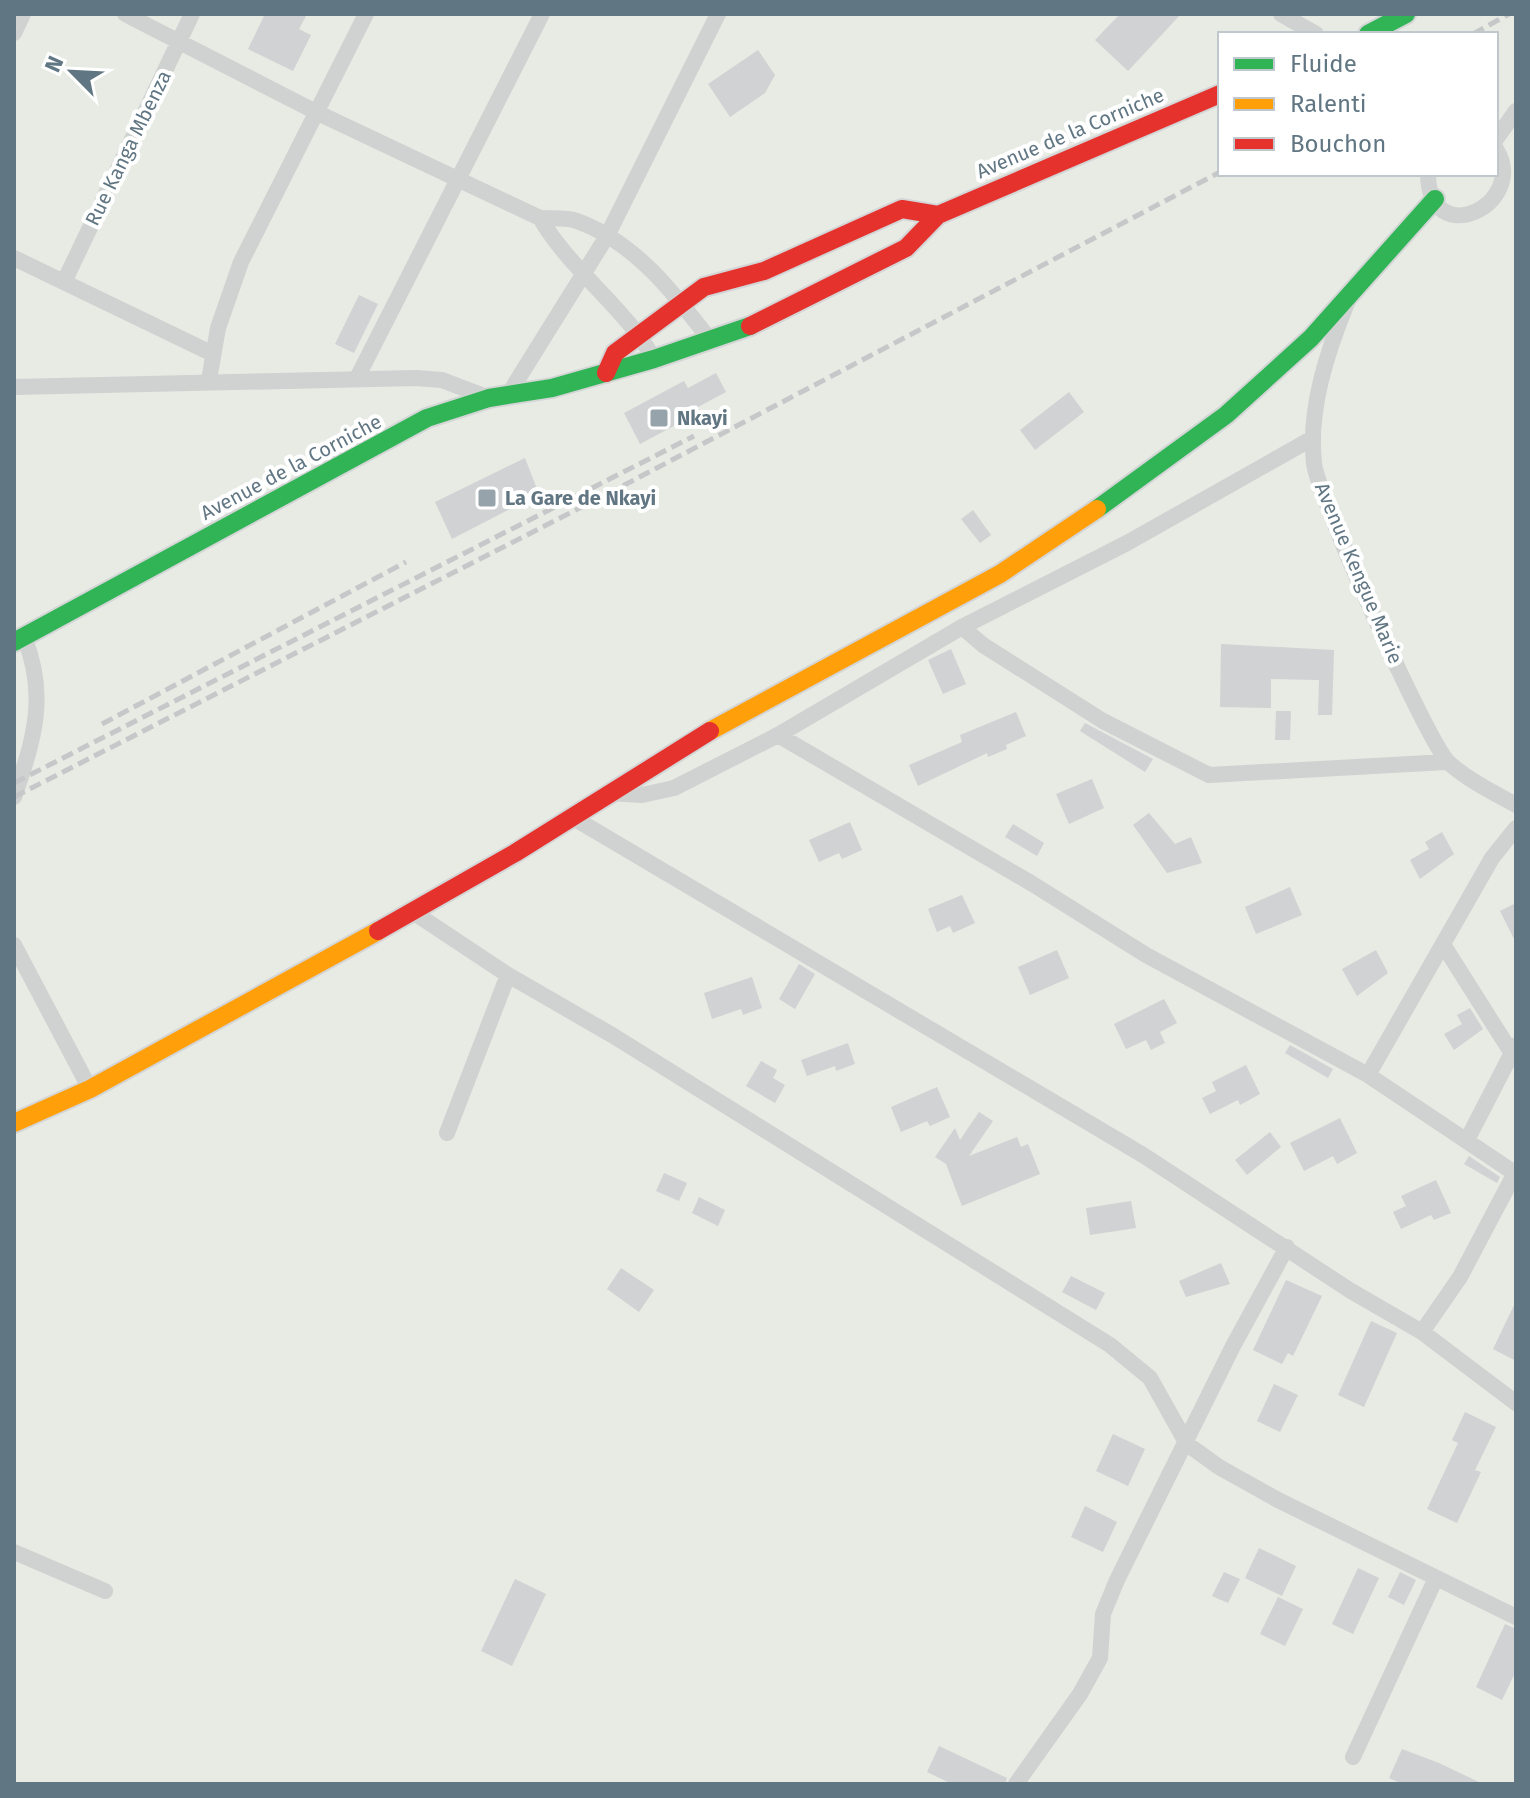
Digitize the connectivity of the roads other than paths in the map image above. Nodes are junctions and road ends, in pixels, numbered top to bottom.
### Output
1 (23, 14) edge
2 (125, 14) edge
3 (192, 14) edge
4 (366, 14) edge
5 (542, 14) edge
6 (718, 14) edge
7 (1281, 14) edge
8 (1406, 14) edge
9 (1312, 32) edge
10 (1372, 32) edge
11 (14, 33) edge
12 (179, 41) junction
13 (1218, 95) edge
14 (1516, 111) edge
15 (318, 113) junction
16 (1498, 136) edge
17 (1505, 155) edge
18 (1429, 176) edge
19 (459, 179) junction
20 (1508, 198) edge
21 (1435, 199) junction
22 (938, 215) junction
23 (540, 218) junction
24 (607, 236) junction
25 (14, 258) edge
26 (583, 274) junction
27 (64, 282) junction
28 (1349, 298) junction
29 (680, 301) junction
30 (639, 332) junction
31 (710, 340) junction
32 (213, 354) junction
33 (654, 359) junction
34 (606, 373) junction
35 (357, 378) junction
36 (209, 380) junction
37 (14, 387) edge
38 (508, 395) junction
39 (489, 398) junction
40 (1313, 438) junction
41 (962, 627) junction
42 (19, 639) edge
43 (778, 735) junction
44 (1446, 762) junction
45 (608, 793) junction
46 (14, 797) edge
47 (1516, 805) edge
48 (572, 817) junction
49 (1516, 828) edge
50 (413, 912) junction
51 (14, 945) edge
52 (1444, 946) junction
53 (508, 975) junction
54 (1514, 1048) edge
55 (1368, 1075) junction
56 (90, 1089) junction
57 (14, 1123) edge
58 (447, 1133) dead end
59 (1467, 1140) junction
60 (1516, 1174) edge
61 (1287, 1247) junction
62 (1422, 1332) junction
63 (1516, 1403) edge
64 (1187, 1444) junction
65 (14, 1552) edge
66 (1436, 1578) junction
67 (105, 1591) dead end
68 (1516, 1617) edge
69 (1353, 1757) dead end
70 (1016, 1784) edge

1 - 11 street
2 - 12 street
3 - 12 street, Rue Kanga Mbenza
4 - 15 street
5 - 19 street
6 - 24 street
7 - 9 street
8 - 10 street
12 - 15 street
12 - 27 street, Rue Kanga Mbenza
13 - 22 street, Avenue de la Corniche
14 - 16 street
15 - 19 street
15 - 32 street
17 - 20 street
18 - 21 street
19 - 23 street
19 - 35 street
20 - 21 street
21 - 28 street
22 - 29 street, Avenue de la Corniche
22 - 31 street, Avenue de la Corniche
23 - 24 street
23 - 26 street
24 - 26 street
24 - 29 street
25 - 27 street
26 - 30 street
26 - 38 street
27 - 32 street
28 - 40 street, Avenue Kengue Marie
28 - 45 street
29 - 30 street, Avenue de la Corniche
29 - 31 street
30 - 33 street
30 - 34 street, Avenue de la Corniche
31 - 33 street, Avenue de la Corniche
32 - 36 street
33 - 34 street, Avenue de la Corniche
34 - 38 street, Avenue de la Corniche
35 - 36 street
35 - 39 street
36 - 37 street
38 - 39 street, Avenue de la Corniche
39 - 42 street, Avenue de la Corniche
40 - 41 street
40 - 44 street, Avenue Kengue Marie
41 - 43 street
41 - 44 street
42 - 46 street
43 - 45 street
43 - 55 street
44 - 47 street
45 - 48 street
48 - 50 street
48 - 61 street
49 - 52 street
50 - 53 street
50 - 56 street
51 - 56 street
52 - 54 street
52 - 55 street
53 - 58 street
53 - 64 street
54 - 59 street
55 - 59 street
56 - 57 street
59 - 60 street
60 - 62 street
61 - 62 street
61 - 64 street
62 - 63 street
64 - 66 street
64 - 70 street
65 - 67 street
66 - 68 street
66 - 69 street

